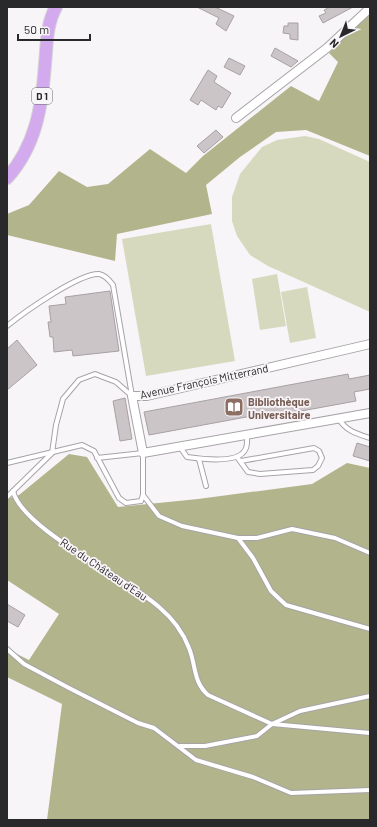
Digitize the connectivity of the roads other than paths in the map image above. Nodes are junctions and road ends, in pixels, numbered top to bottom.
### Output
1 (56, 7) edge
2 (370, 8) edge
3 (236, 118) dead end
4 (7, 178) edge
5 (7, 326) edge
6 (370, 344) edge
7 (132, 396) junction
8 (370, 413) edge
9 (339, 419) junction
10 (247, 435) junction
11 (370, 438) edge
12 (179, 446) junction
13 (52, 453) junction
14 (143, 453) junction
15 (238, 457) junction
16 (97, 458) junction
17 (199, 459) junction
18 (240, 461) junction
19 (7, 463) edge
20 (206, 486) dead end
21 (13, 491) junction
22 (143, 495) junction
23 (7, 497) edge
24 (238, 538) junction
25 (370, 553) edge
26 (370, 629) edge
27 (7, 649) edge
28 (370, 696) edge
29 (272, 724) junction
30 (370, 733) edge
31 (179, 746) junction
32 (370, 790) edge

1 - 4 main road, D 1
2 - 3 street
5 - 7 lane
6 - 7 street, Avenue François Mitterrand
7 - 13 lane
7 - 14 street, Avenue François Mitterrand
8 - 9 street
9 - 10 street
9 - 11 lane
10 - 12 street
10 - 15 lane
12 - 14 street
12 - 17 lane
13 - 16 lane
13 - 19 lane
13 - 21 lane
14 - 16 lane
14 - 22 lane
15 - 17 lane
15 - 18 lane
16 - 22 lane
17 - 20 lane
18 - 18 lane
21 - 23 lane
21 - 29 lane, Rue du Château d'Eau
22 - 24 lane
24 - 25 lane
24 - 26 lane
27 - 31 lane
28 - 29 lane
29 - 30 lane, Rue du Château d'Eau
29 - 31 lane
31 - 32 lane

